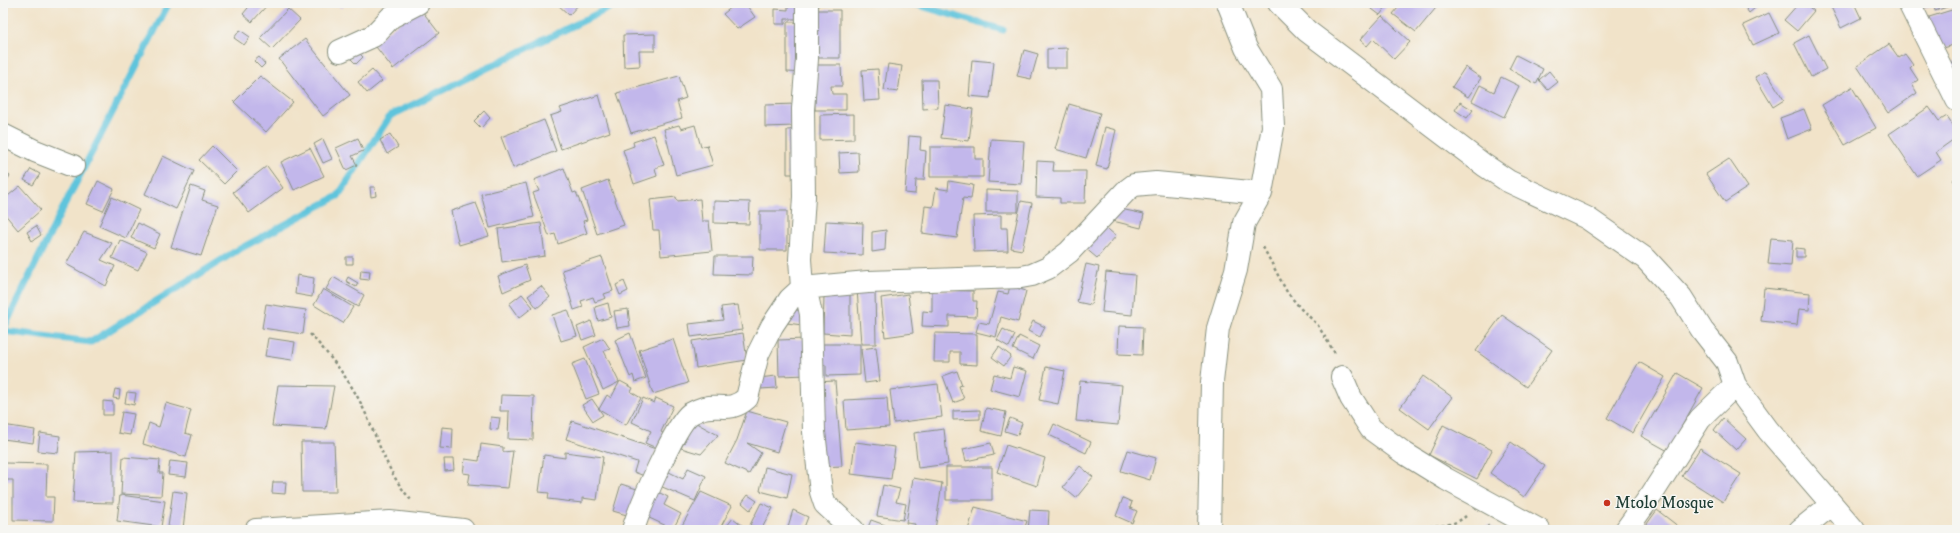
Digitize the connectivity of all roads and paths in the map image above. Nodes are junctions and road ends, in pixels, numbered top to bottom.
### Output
1 (418, 3) edge
2 (807, 3) edge
3 (1228, 3) edge
4 (1279, 3) edge
5 (1909, 3) edge
6 (340, 51) dead end
7 (1957, 100) edge
8 (3, 135) edge
9 (73, 166) dead end
10 (1261, 193) junction
11 (1244, 223) junction
12 (802, 288) junction
13 (310, 334) dead end
14 (1342, 377) joint
15 (1736, 385) junction
16 (1475, 496) junction
17 (1831, 505) junction
18 (439, 527) junction
19 (256, 530) edge
20 (463, 530) edge
21 (633, 530) edge
22 (853, 530) edge
23 (1209, 530) edge
24 (1412, 530) edge
25 (1539, 530) edge
26 (1626, 530) edge
27 (1800, 530) edge
28 (1854, 530) edge

1 - 6 street
2 - 12 street
3 - 10 street
4 - 15 street
5 - 7 street
8 - 9 street
10 - 11 street
10 - 12 street
11 - 14 path
11 - 23 street
12 - 21 street
12 - 22 street
13 - 18 path
14 - 16 street
15 - 17 street
15 - 26 street
16 - 24 path
16 - 25 street
17 - 27 street
17 - 28 street
18 - 19 street
18 - 20 street

